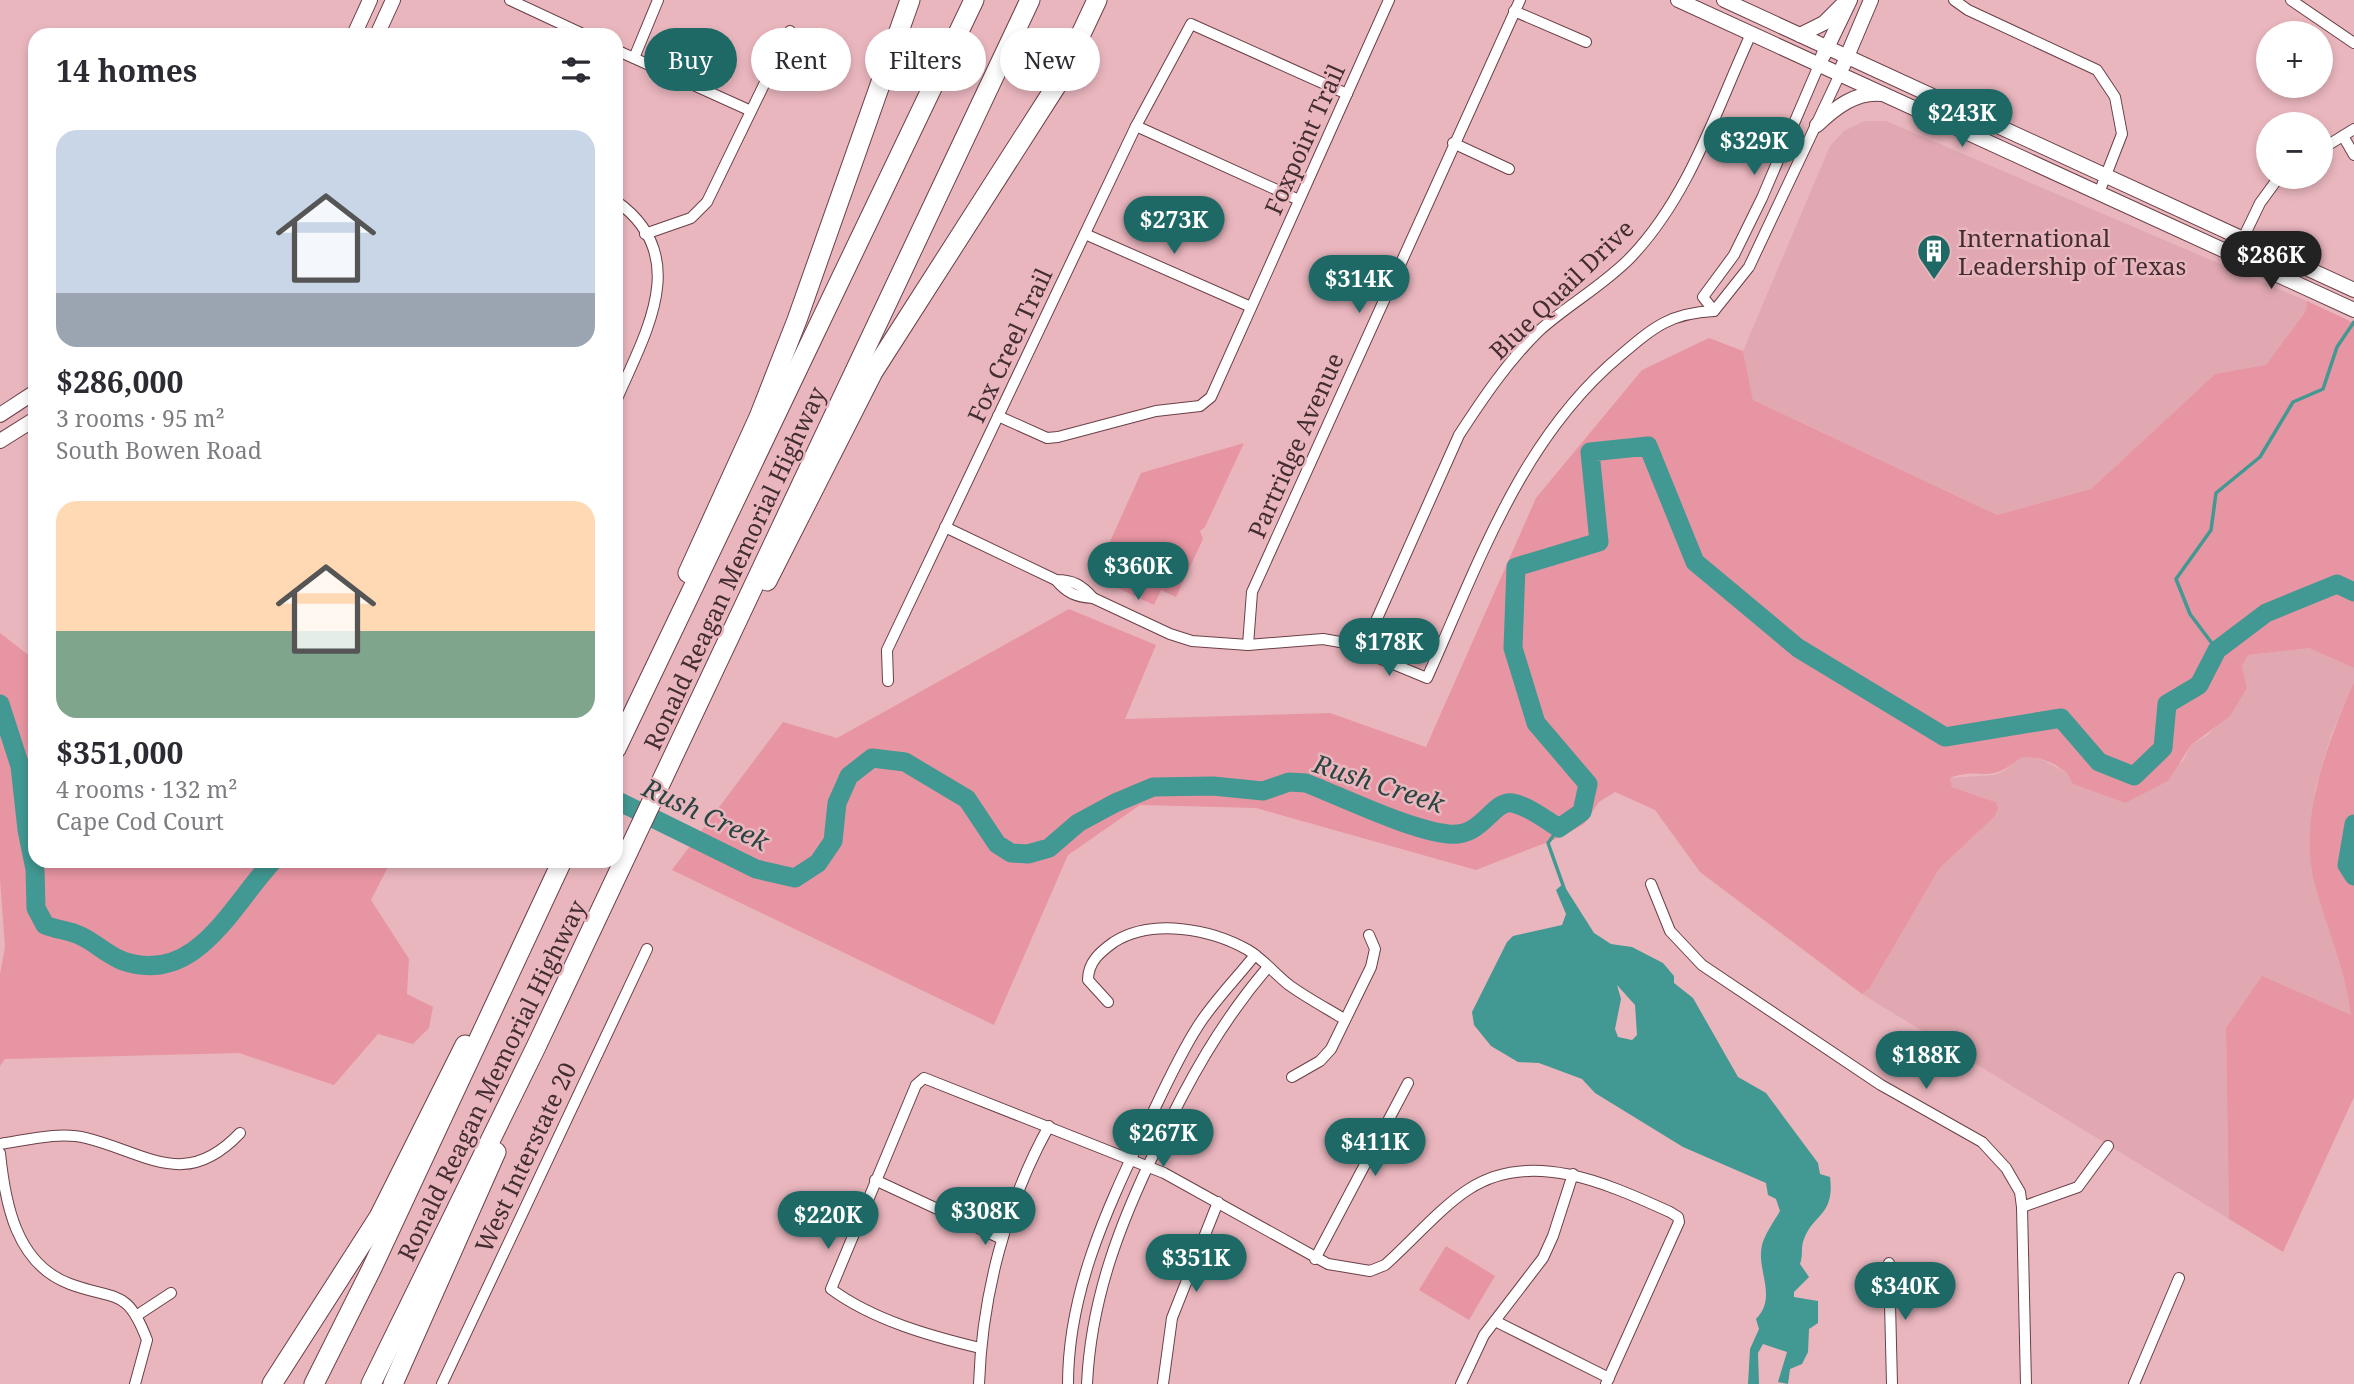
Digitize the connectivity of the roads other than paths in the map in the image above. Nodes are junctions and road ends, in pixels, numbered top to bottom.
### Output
1 (370, 0) edge
2 (393, 0) edge
3 (510, 0) edge
4 (658, 0) edge
5 (910, 0) edge
6 (974, 0) edge
7 (1030, 0) edge
8 (1097, 0) edge
9 (1389, 0) edge
10 (1520, 0) edge
11 (1678, 0) edge
12 (1724, 0) edge
13 (1848, 0) edge
14 (1871, 0) edge
15 (1954, 0) edge
16 (2291, 0) edge
17 (1514, 11) junction
18 (357, 28) edge
19 (380, 28) edge
20 (570, 28) edge
21 (1752, 34) junction
22 (1800, 35) junction
23 (1586, 42) dead end
24 (2354, 43) edge
25 (1827, 47) junction
26 (623, 53) edge
27 (634, 58) junction
28 (1847, 58) junction
29 (1819, 65) junction
30 (1840, 74) junction
31 (761, 91) edge
32 (1347, 94) junction
33 (1885, 95) junction
34 (751, 111) junction
35 (1817, 125) junction
36 (1136, 126) junction
37 (2354, 129) edge
38 (2343, 136) junction
39 (2333, 142) edge
40 (1453, 143) junction
41 (2354, 155) edge
42 (1509, 169) dead end
43 (2106, 177) junction
44 (2270, 189) edge
45 (2099, 193) junction
46 (1299, 200) junction
47 (623, 206) edge
48 (645, 234) junction
49 (1085, 234) junction
50 (2242, 239) junction
51 (2235, 255) junction
52 (2354, 290) edge
53 (1251, 307) junction
54 (2354, 310) edge
55 (1714, 311) junction
56 (623, 384) edge
57 (28, 397) edge
58 (0, 415) edge
59 (998, 416) junction
60 (28, 424) edge
61 (0, 442) edge
62 (945, 527) junction
63 (1248, 645) junction
64 (1363, 650) junction
65 (711, 679) junction
66 (888, 681) dead end
67 (639, 701) junction
68 (623, 734) edge
69 (623, 862) edge
70 (559, 868) edge
71 (620, 868) edge
72 (1651, 884) dead end
73 (1369, 935) dead end
74 (526, 938) junction
75 (647, 948) dead end
76 (1255, 956) junction
77 (1268, 967) junction
78 (1108, 1002) dead end
79 (1344, 1019) junction
80 (536, 1047) junction
81 (1292, 1077) dead end
82 (1408, 1083) dead end
83 (1049, 1126) junction
84 (240, 1133) dead end
85 (0, 1144) edge
86 (2108, 1146) dead end
87 (0, 1153) edge
88 (1130, 1160) junction
89 (1147, 1167) junction
90 (1573, 1174) junction
91 (875, 1180) junction
92 (1218, 1202) junction
93 (2022, 1207) junction
94 (5, 1216) edge
95 (1002, 1239) junction
96 (1315, 1259) junction
97 (1889, 1262) dead end
98 (2179, 1278) dead end
99 (172, 1293) dead end
100 (136, 1316) junction
101 (1495, 1321) junction
102 (980, 1348) junction
103 (1608, 1381) edge
104 (135, 1384) edge
105 (272, 1384) edge
106 (314, 1384) edge
107 (371, 1384) edge
108 (393, 1384) edge
109 (442, 1384) edge
110 (979, 1384) edge
111 (1068, 1384) edge
112 (1087, 1384) edge
113 (1163, 1384) edge
114 (1461, 1384) edge
115 (1892, 1384) edge
116 (2026, 1384) edge
117 (2134, 1384) edge

1 - 18 main road
2 - 19 main road
3 - 20 street
4 - 27 street
5 - 67 highway
6 - 67 highway, Ronald Reagan Memorial Highway
7 - 65 highway, Ronald Reagan Memorial Highway
8 - 65 highway
9 - 32 street, Foxpoint Trail
10 - 17 street, Partridge Avenue
11 - 21 main road
12 - 22 main road
13 - 22 main road
13 - 25 main road
14 - 28 main road
15 - 43 street
16 - 24 street
17 - 23 street
17 - 40 street, Partridge Avenue
21 - 29 main road
21 - 64 street, Blue Quail Drive
22 - 25 main road
25 - 28 main road
25 - 29 main road
26 - 27 street
27 - 34 street
28 - 30 main road
28 - 43 main road
29 - 30 main road
29 - 55 street
30 - 33 main road
30 - 35 street
31 - 34 street
32 - 36 street, Fox Creel Trail
32 - 46 street, Foxpoint Trail
33 - 35 main road
33 - 45 main road
34 - 48 street
35 - 55 street
36 - 46 street
36 - 49 street, Fox Creel Trail
37 - 38 street
38 - 39 street
38 - 41 street
40 - 42 street
40 - 63 street, Partridge Avenue
43 - 45 street
43 - 50 main road
44 - 50 street
45 - 51 main road
46 - 53 street, Foxpoint Trail
47 - 48 street
48 - 56 street
49 - 53 street
49 - 59 street, Fox Creel Trail
50 - 51 street
50 - 52 main road
51 - 54 main road
53 - 59 street, Foxpoint Trail
55 - 64 street
57 - 58 main road
59 - 62 street, Fox Creel Trail
60 - 61 main road
62 - 63 street
62 - 66 street, Fox Creel Trail
63 - 64 street
65 - 69 highway, Ronald Reagan Memorial Highway
67 - 68 highway, Ronald Reagan Memorial Highway
70 - 74 highway, Ronald Reagan Memorial Highway
71 - 80 highway, Ronald Reagan Memorial Highway
72 - 93 street
73 - 79 street
74 - 105 highway
74 - 106 highway, Ronald Reagan Memorial Highway
75 - 109 street, West Interstate 20
76 - 77 street
76 - 78 street
76 - 88 street
77 - 79 street
77 - 89 street
79 - 81 street
80 - 107 highway, Ronald Reagan Memorial Highway
80 - 108 highway
82 - 96 street
83 - 88 street
83 - 91 street
83 - 95 street
84 - 85 street
86 - 93 street
87 - 94 street
88 - 89 street
88 - 111 street
89 - 92 street
89 - 112 street
90 - 96 street
90 - 101 street
90 - 103 street
91 - 95 street
91 - 102 street
92 - 96 street
92 - 113 street
93 - 116 street
94 - 100 street
95 - 102 street
97 - 115 street
98 - 117 street
99 - 100 street
100 - 104 street
101 - 103 street
101 - 114 street
102 - 110 street

